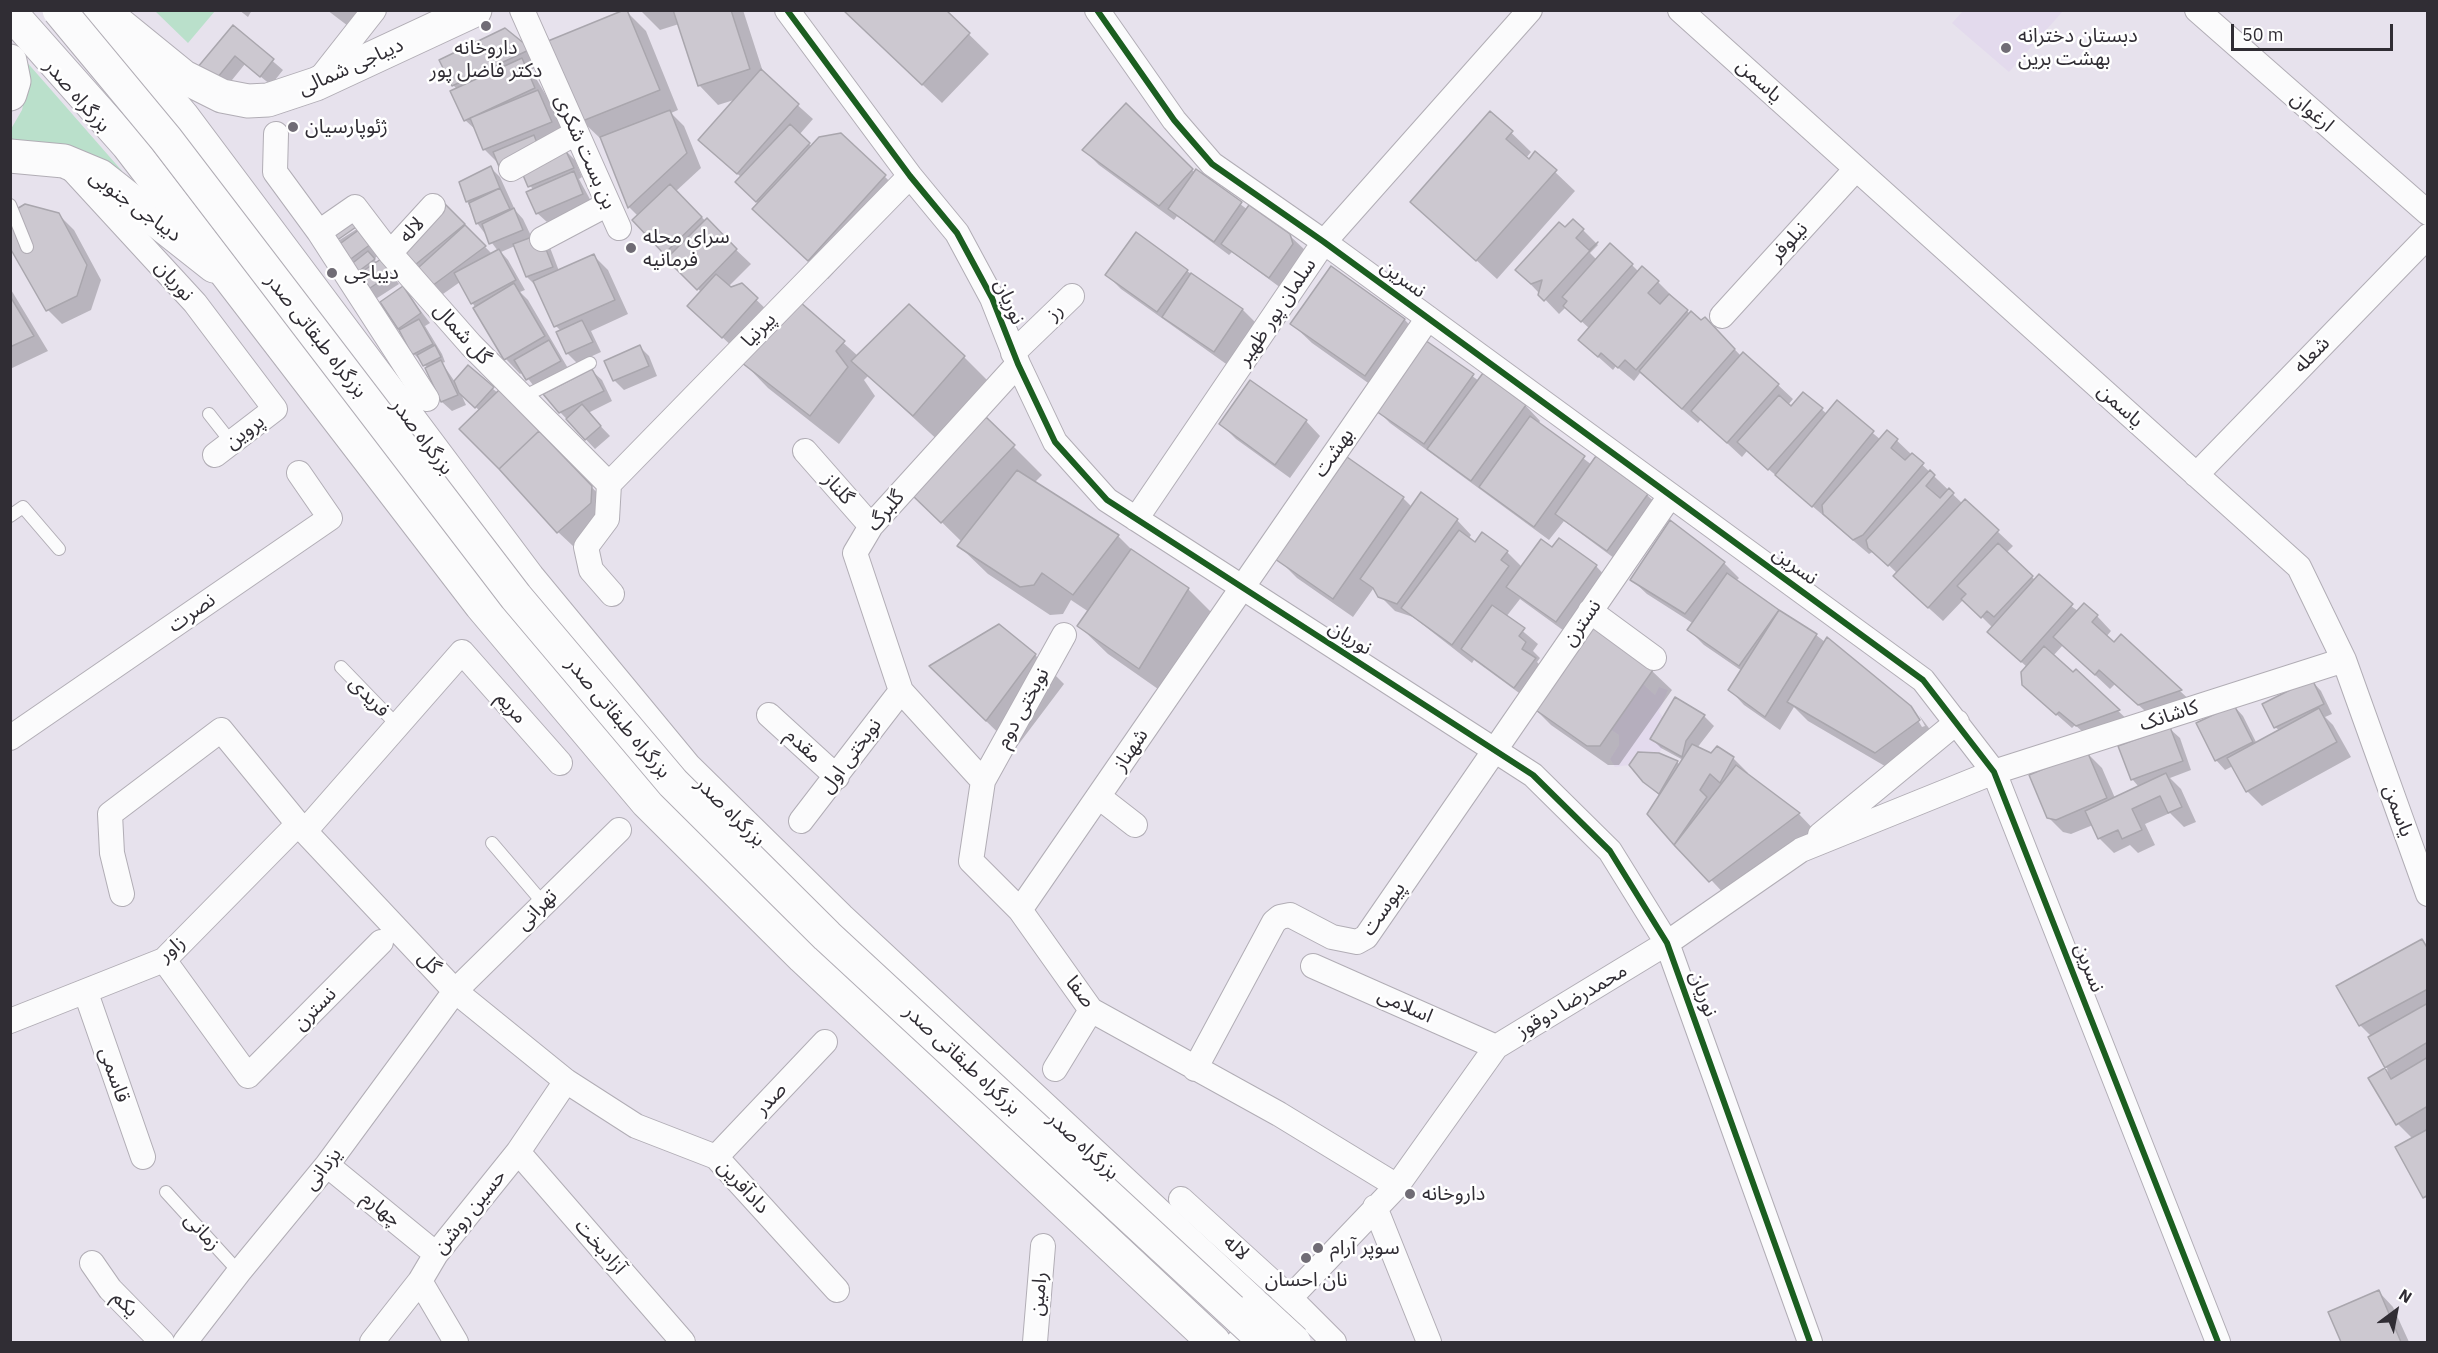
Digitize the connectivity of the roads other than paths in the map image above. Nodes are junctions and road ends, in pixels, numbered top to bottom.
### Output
1 (59, 10) edge
2 (92, 10) edge
3 (103, 10) edge
4 (374, 10) edge
5 (475, 10) edge
6 (522, 10) edge
7 (787, 10) edge
8 (1097, 10) edge
9 (1530, 10) edge
10 (1680, 10) edge
11 (2198, 10) edge
12 (10, 12) edge
13 (10, 21) edge
14 (10, 61) edge
15 (316, 84) junction
16 (10, 94) edge
17 (576, 133) junction
18 (276, 134) dead end
19 (10, 156) edge
20 (64, 161) junction
21 (512, 169) dead end
22 (1856, 169) junction
23 (910, 176) junction
24 (608, 204) junction
25 (10, 205) edge
26 (433, 206) dead end
27 (2427, 213) edge
28 (619, 228) dead end
29 (319, 232) junction
30 (2427, 236) edge
31 (542, 239) dead end
32 (1324, 242) junction
33 (27, 247) dead end
34 (390, 253) junction
35 (217, 268) junction
36 (1072, 296) dead end
37 (1722, 316) dead end
38 (1428, 318) junction
39 (1016, 359) junction
40 (590, 363) dead end
41 (523, 397) junction
42 (427, 399) dead end
43 (275, 409) joint
44 (209, 414) dead end
45 (223, 449) joint
46 (805, 452) dead end
47 (299, 473) dead end
48 (2196, 475) junction
49 (609, 484) junction
50 (1670, 496) junction
51 (10, 516) edge
52 (1136, 519) junction
53 (871, 526) junction
54 (58, 549) dead end
55 (1240, 588) junction
56 (612, 594) dead end
57 (1590, 611) junction
58 (1064, 635) dead end
59 (1654, 658) dead end
60 (2344, 660) junction
61 (341, 667) dead end
62 (901, 691) junction
63 (769, 715) dead end
64 (1957, 722) junction
65 (398, 726) junction
66 (10, 738) edge
67 (1494, 750) junction
68 (560, 763) dead end
69 (1995, 772) junction
70 (837, 777) junction
71 (983, 781) junction
72 (1099, 797) junction
73 (801, 821) dead end
74 (1135, 825) dead end
75 (302, 827) junction
76 (619, 830) dead end
77 (492, 843) dead end
78 (1801, 850) junction
79 (122, 894) dead end
80 (2427, 894) edge
81 (544, 903) junction
82 (1020, 910) junction
83 (381, 942) dead end
84 (1667, 943) junction
85 (164, 960) junction
86 (1313, 966) dead end
87 (455, 991) junction
88 (86, 993) junction
89 (1091, 1010) junction
90 (10, 1021) edge
91 (825, 1042) dead end
92 (1496, 1047) junction
93 (1054, 1069) dead end
94 (1196, 1069) junction
95 (566, 1081) junction
96 (518, 1152) junction
97 (143, 1157) dead end
98 (716, 1157) junction
99 (327, 1165) junction
100 (1397, 1186) junction
101 (166, 1192) dead end
102 (1181, 1199) dead end
103 (1375, 1208) junction
104 (1043, 1246) dead end
105 (436, 1254) junction
106 (92, 1263) dead end
107 (239, 1272) junction
108 (420, 1281) junction
109 (837, 1290) dead end
110 (1290, 1298) junction
111 (162, 1342) edge
112 (185, 1342) edge
113 (372, 1342) edge
114 (456, 1342) edge
115 (683, 1342) edge
116 (1035, 1342) edge
117 (1205, 1342) edge
118 (1214, 1342) edge
119 (1238, 1342) edge
120 (1266, 1342) edge
121 (1294, 1342) edge
122 (1334, 1342) edge
123 (1430, 1342) edge
124 (1810, 1342) edge
125 (2218, 1342) edge

1 - 120 main road, بزرگراه طبقاتی صدر, bridge
2 - 121 main road, بزرگراه صدر, bridge
3 - 15 main road, دیباجی شمالی
4 - 15 street
5 - 15 main road, دیباجی شمالی
6 - 17 street, بن بست شکرى
7 - 23 street, نوریان
8 - 32 street, نسرین
9 - 32 street, سلمان پور ظهیر
10 - 22 street, یاسمن
11 - 27 street, ارغوان
12 - 118 main road, بزرگراه طبقاتی صدر
13 - 35 main road, بزرگراه صدر
14 - 16 main road
17 - 21 street
17 - 24 street, بن بست شکرى
18 - 29 street
19 - 20 main road, دیباجی جنوبی
20 - 35 main road, دیباجی جنوبی
20 - 43 street, نوریان
22 - 37 street, نیلوفر
22 - 48 street, یاسمن
23 - 39 street, نوریان
23 - 49 street, پیرنیا
24 - 28 street, بن بست شکرى
24 - 31 street
25 - 33 lane
26 - 34 street, لاله
29 - 34 street, گل شمال
29 - 42 street
30 - 48 street, شعله
32 - 38 street, نسرین
32 - 52 street, سلمان پور ظهیر
34 - 41 street, گل شمال
35 - 117 main road, بزرگراه صدر
36 - 39 street, رز
38 - 50 street, نسرین
38 - 55 street, بهشت
39 - 52 street, نوریان
39 - 53 street, گلبرگ
40 - 41 lane
41 - 49 street, گل شمال
43 - 45 street, پروین
44 - 45 lane
46 - 53 street, گلناز
47 - 66 street, نصرت
48 - 60 street, یاسمن
49 - 56 street
50 - 57 street, نسترن
50 - 64 street, نسرین
51 - 54 lane
52 - 55 street, نوریان
53 - 62 street, گلبرگ
55 - 67 street, نوریان
55 - 72 street, شهناز
57 - 59 street
57 - 67 street, نسترن
58 - 71 street, نوبختی دوم
60 - 69 street, کاشانک
60 - 80 street, یاسمن
61 - 65 lane, فریدی
62 - 70 street, نوبختی اول
62 - 71 street
63 - 70 street, مقدم
64 - 69 street, نسرین
64 - 78 street
65 - 68 street, مریم
65 - 75 street
67 - 84 street, نوریان
67 - 94 street, پیوست
69 - 78 street, محمدرضا دوقوز
69 - 125 street, نسرین
70 - 73 street, نوبختی اول
71 - 82 street, صفا
72 - 74 street
72 - 82 street, شهناز
75 - 79 street, گل
75 - 85 street, زاور
75 - 87 street, گل
76 - 81 street, تهرانی
77 - 81 lane
78 - 84 street, محمدرضا دوقوز
81 - 87 street, تهرانی
82 - 89 street, صفا
83 - 85 street, نسترن
84 - 92 street, محمدرضا دوقوز
84 - 124 street, نوریان
85 - 88 street, زاور
86 - 92 street, اسلامی
87 - 95 street, گل
87 - 99 street, یزدانی
88 - 90 street, زاور
88 - 97 street, قاسمی
89 - 93 street
89 - 94 street, صفا
91 - 98 street, صدر
92 - 100 street, محمدرضا دوقوز
94 - 100 street, صفا
95 - 96 street, حسین روشن
95 - 98 street, دادآفرین
96 - 105 street, حسین روشن
96 - 115 street, آزادبخت
98 - 109 street, دادآفرین
99 - 105 street, چهارم
99 - 107 street, یزدانی
100 - 103 street, محمدرضا دوقوز
101 - 107 lane, زمانی
102 - 110 street, لاله
103 - 110 street, محمدرضا دوقوز
103 - 123 street
104 - 116 street, رامین
105 - 108 street, حسین روشن
106 - 111 street, یکم
107 - 112 street, یزدانی
108 - 113 street, حسین روشن
108 - 114 street
110 - 119 street, محمدرضا دوقوز
110 - 122 street, لاله

